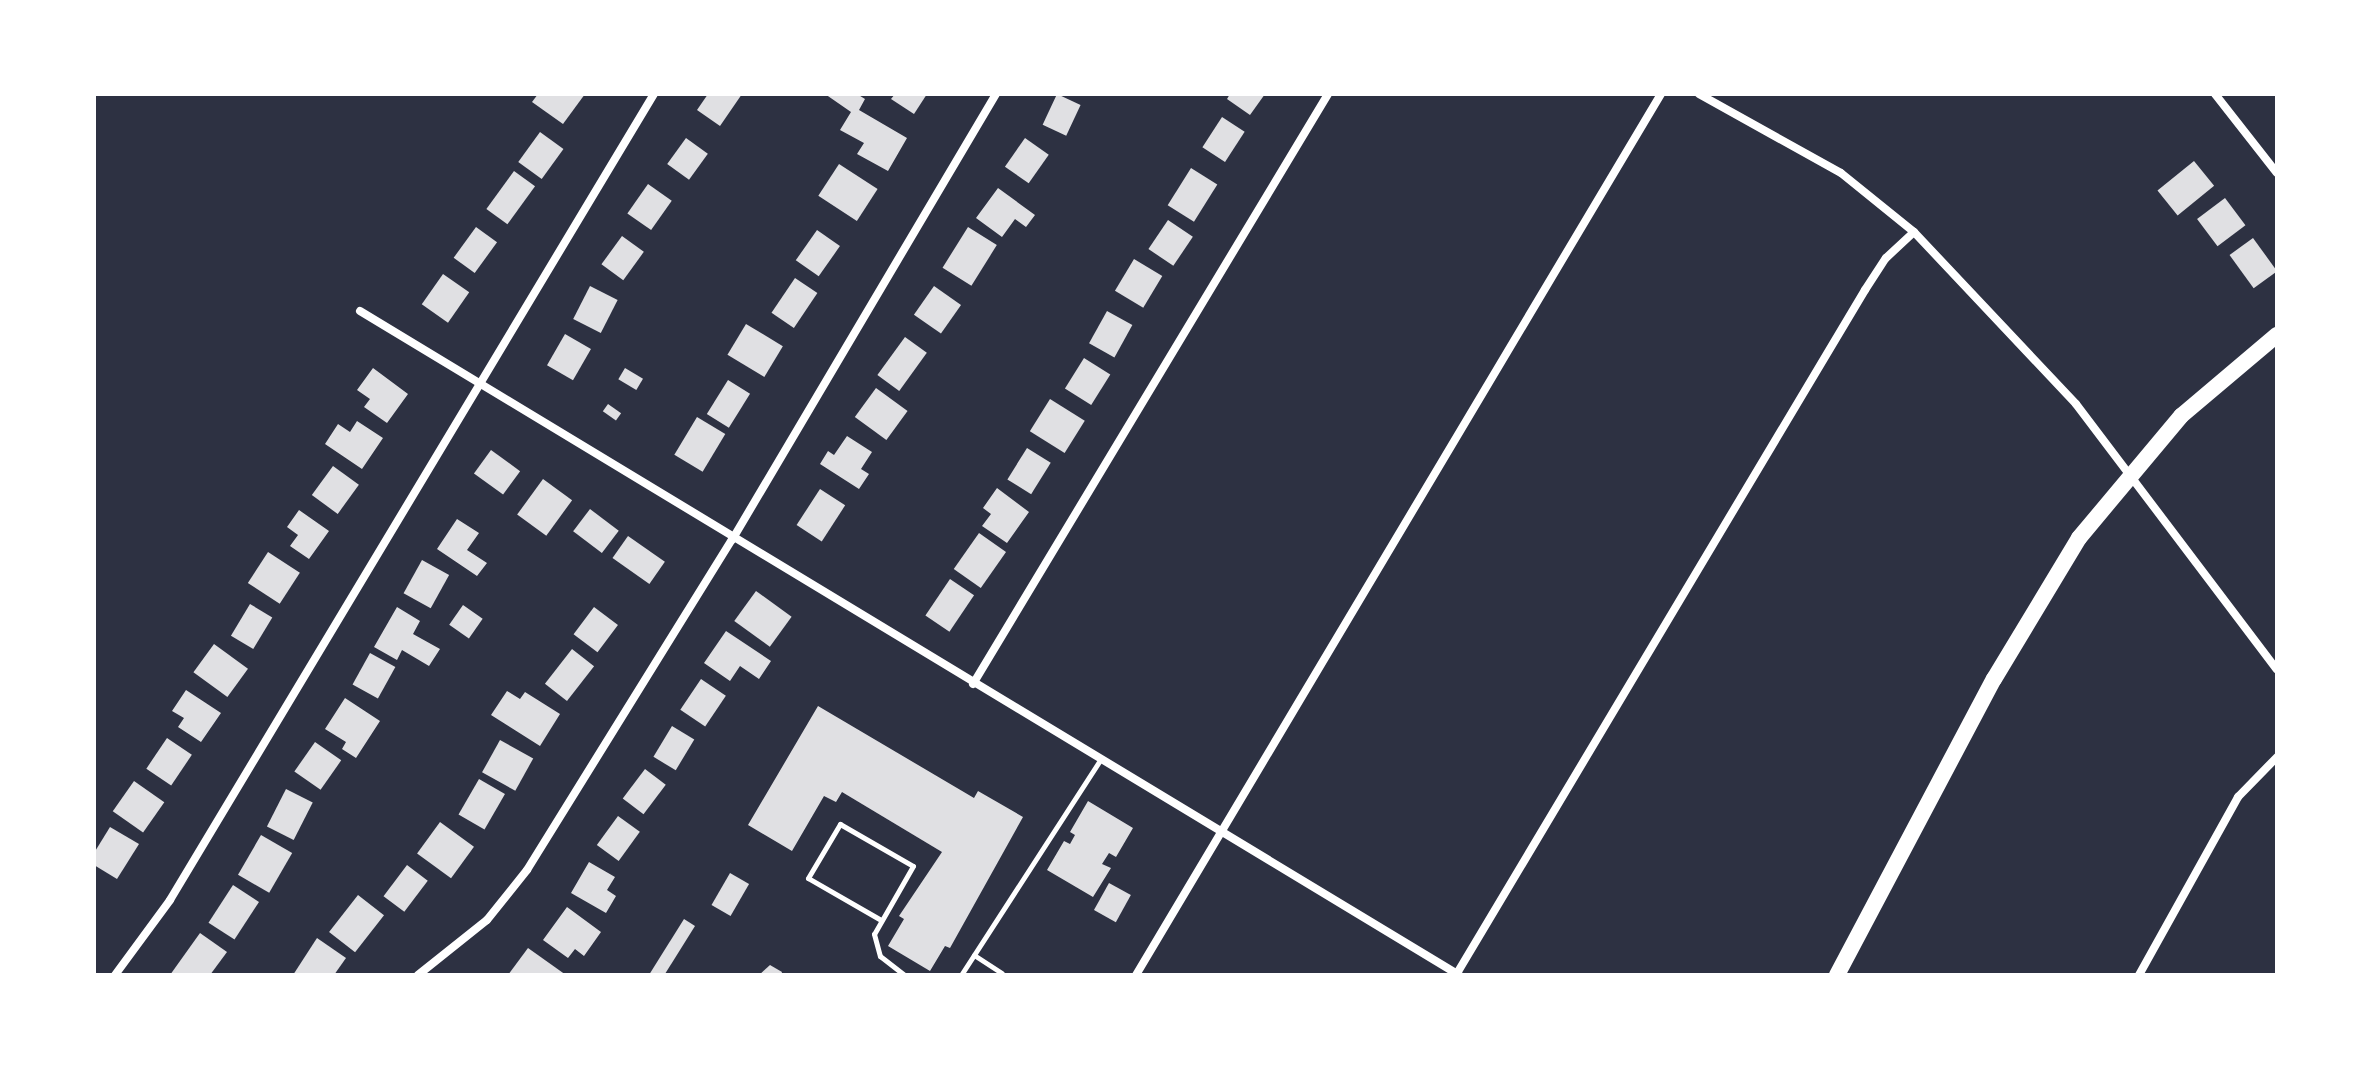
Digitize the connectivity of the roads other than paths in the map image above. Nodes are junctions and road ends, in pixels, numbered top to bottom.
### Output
1 (654, 94) edge
2 (996, 94) edge
3 (1328, 94) edge
4 (1661, 94) edge
5 (1699, 94) edge
6 (2215, 94) edge
7 (2277, 173) edge
8 (1914, 232) junction
9 (360, 311) dead end
10 (2277, 335) edge
11 (479, 385) junction
12 (2129, 473) junction
13 (732, 540) junction
14 (2277, 670) edge
15 (973, 684) junction
16 (2277, 757) edge
17 (1100, 760) junction
18 (1221, 832) junction
19 (881, 920) junction
20 (974, 955) junction
21 (1006, 966) dead end
22 (1001, 974) edge
23 (115, 975) edge
24 (418, 975) edge
25 (904, 975) edge
26 (961, 975) edge
27 (1136, 975) edge
28 (1457, 975) edge
29 (1837, 975) edge
30 (2139, 975) edge

1 - 11 street
2 - 13 street
3 - 15 street
4 - 18 street
5 - 8 street
6 - 7 street
8 - 12 street
8 - 28 street
9 - 11 street
10 - 12 main road
11 - 13 street
11 - 23 street
12 - 14 street
12 - 29 main road
13 - 15 street
13 - 24 street
15 - 17 street
16 - 30 street
17 - 18 street
17 - 20 lane
18 - 27 street
18 - 28 street
19 - 19 lane
19 - 25 lane
20 - 22 lane
20 - 26 lane
21 - 22 lane

